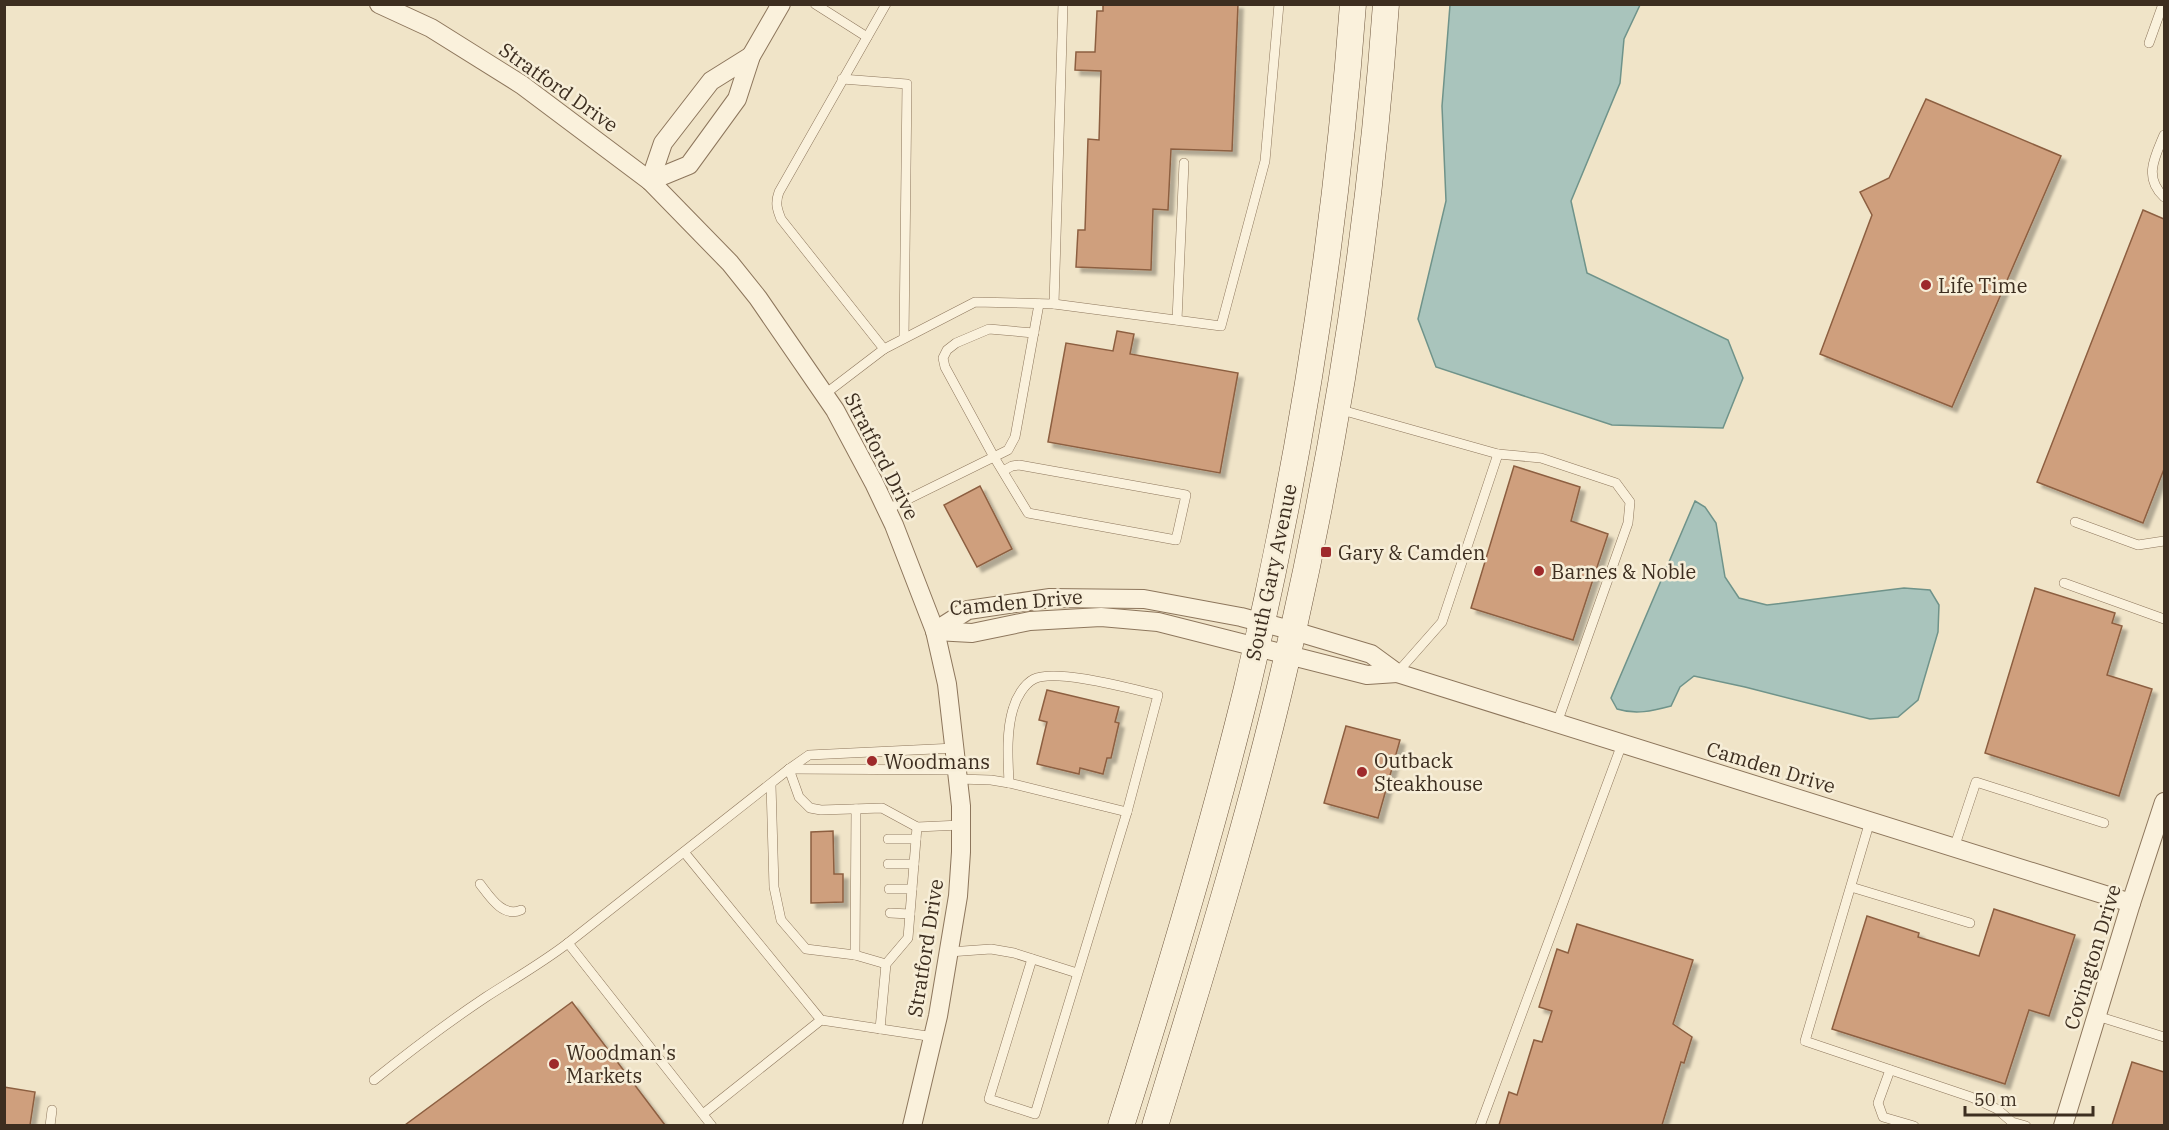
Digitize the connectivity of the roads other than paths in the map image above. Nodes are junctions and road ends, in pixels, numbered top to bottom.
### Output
1 (379, 4) edge
2 (781, 4) edge
3 (815, 4) edge
4 (886, 4) edge
5 (1064, 4) edge
6 (1279, 4) edge
7 (1353, 4) edge
8 (1386, 4) edge
9 (2163, 4) edge
10 (867, 36) junction
11 (2149, 43) dead end
12 (751, 56) junction
13 (842, 79) junction
14 (2164, 135) edge
15 (1184, 164) dead end
16 (650, 181) junction
17 (2164, 197) edge
18 (1039, 304) junction
19 (1054, 304) junction
20 (1177, 320) junction
21 (1034, 333) junction
22 (904, 338) junction
23 (884, 349) junction
24 (825, 394) junction
25 (1336, 408) junction
26 (1497, 454) junction
27 (994, 456) junction
28 (1003, 471) junction
29 (886, 510) junction
30 (2075, 522) dead end
31 (2164, 541) edge
32 (2064, 584) dead end
33 (2164, 619) edge
34 (934, 631) junction
35 (1259, 634) junction
36 (1291, 643) junction
37 (1397, 673) junction
38 (1557, 723) junction
39 (1622, 744) junction
40 (955, 748) junction
41 (789, 769) junction
42 (958, 774) junction
43 (1009, 783) junction
44 (771, 785) junction
45 (2164, 802) edge
46 (856, 808) junction
47 (1127, 812) junction
48 (1870, 822) junction
49 (2104, 823) dead end
50 (961, 825) junction
51 (916, 827) junction
52 (888, 839) dead end
53 (916, 839) junction
54 (855, 841) junction
55 (866, 841) dead end
56 (1954, 848) junction
57 (684, 852) junction
58 (888, 864) dead end
59 (914, 864) junction
60 (855, 865) junction
61 (866, 865) dead end
62 (480, 884) dead end
63 (1851, 887) junction
64 (867, 889) dead end
65 (889, 889) dead end
66 (912, 889) junction
67 (856, 891) junction
68 (2131, 903) junction
69 (521, 910) dead end
70 (867, 914) dead end
71 (890, 914) dead end
72 (910, 914) junction
73 (856, 915) junction
74 (1970, 922) dead end
75 (568, 942) junction
76 (949, 952) junction
77 (855, 955) junction
78 (1032, 959) junction
79 (886, 964) junction
80 (1077, 973) junction
81 (2097, 1016) junction
82 (820, 1020) junction
83 (880, 1029) junction
84 (934, 1037) junction
85 (2164, 1037) edge
86 (1890, 1070) junction
87 (374, 1080) dead end
88 (52, 1110) dead end
89 (703, 1114) junction
90 (2011, 1124) edge
91 (50, 1125) edge
92 (712, 1125) edge
93 (912, 1125) edge
94 (1121, 1125) edge
95 (1157, 1125) edge
96 (1480, 1125) edge
97 (1914, 1125) edge
98 (2026, 1125) edge
99 (2063, 1125) edge

1 - 16 street, Stratford Drive
2 - 12 street
3 - 10 lane
4 - 10 lane
5 - 19 lane
6 - 20 lane
7 - 35 main road, South Gary Avenue
8 - 25 main road, South Gary Avenue
9 - 11 lane
10 - 13 lane
12 - 16 street
12 - 16 street
13 - 22 lane
13 - 23 lane
14 - 17 lane
15 - 20 lane
16 - 24 street, Stratford Drive
18 - 19 lane
18 - 21 lane
18 - 22 lane
19 - 20 lane
21 - 27 lane
21 - 27 lane
22 - 23 lane
23 - 24 lane
24 - 29 street, Stratford Drive
25 - 26 lane
25 - 36 main road, South Gary Avenue
26 - 37 lane
26 - 38 lane
27 - 28 lane
27 - 29 lane
28 - 28 lane
29 - 34 street, Stratford Drive
30 - 31 lane
32 - 33 lane
34 - 35 street, Camden Drive
34 - 35 street, Camden Drive
34 - 40 street, Stratford Drive
35 - 36 street, Camden Drive
35 - 36 street, Camden Drive
35 - 94 main road, South Gary Avenue
36 - 37 street, Camden Drive
36 - 95 main road, South Gary Avenue
37 - 38 street, Camden Drive
38 - 39 street, Camden Drive
39 - 48 street, Camden Drive
39 - 96 lane
40 - 41 lane
40 - 42 street, Stratford Drive
41 - 42 lane
41 - 44 lane
41 - 46 lane
42 - 43 lane
42 - 50 street, Stratford Drive
43 - 47 lane
43 - 47 lane
44 - 57 lane
44 - 77 lane
45 - 68 street, Covington Drive
46 - 51 lane
46 - 54 lane
47 - 80 lane
48 - 56 street, Camden Drive
48 - 63 lane
49 - 56 lane
50 - 51 lane
50 - 76 street, Stratford Drive
51 - 53 lane
52 - 53 lane
53 - 59 lane
54 - 55 lane
54 - 60 lane
56 - 68 street, Camden Drive
57 - 75 lane
57 - 82 lane
58 - 59 lane
59 - 66 lane
60 - 61 lane
60 - 67 lane
62 - 69 lane
63 - 74 lane
63 - 86 lane
64 - 67 lane
65 - 66 lane
66 - 72 lane
67 - 73 lane
68 - 81 street, Covington Drive
70 - 73 lane
71 - 72 lane
72 - 79 lane
73 - 77 lane
75 - 87 lane
75 - 89 lane
76 - 78 lane
76 - 84 street, Stratford Drive
77 - 79 lane
78 - 80 lane
78 - 80 lane
79 - 83 lane
81 - 85 lane
81 - 99 street, Covington Drive
82 - 83 lane
82 - 89 lane
83 - 84 lane
84 - 93 street, Stratford Drive
86 - 90 lane
86 - 97 lane
88 - 91 lane
89 - 92 lane
90 - 98 lane

